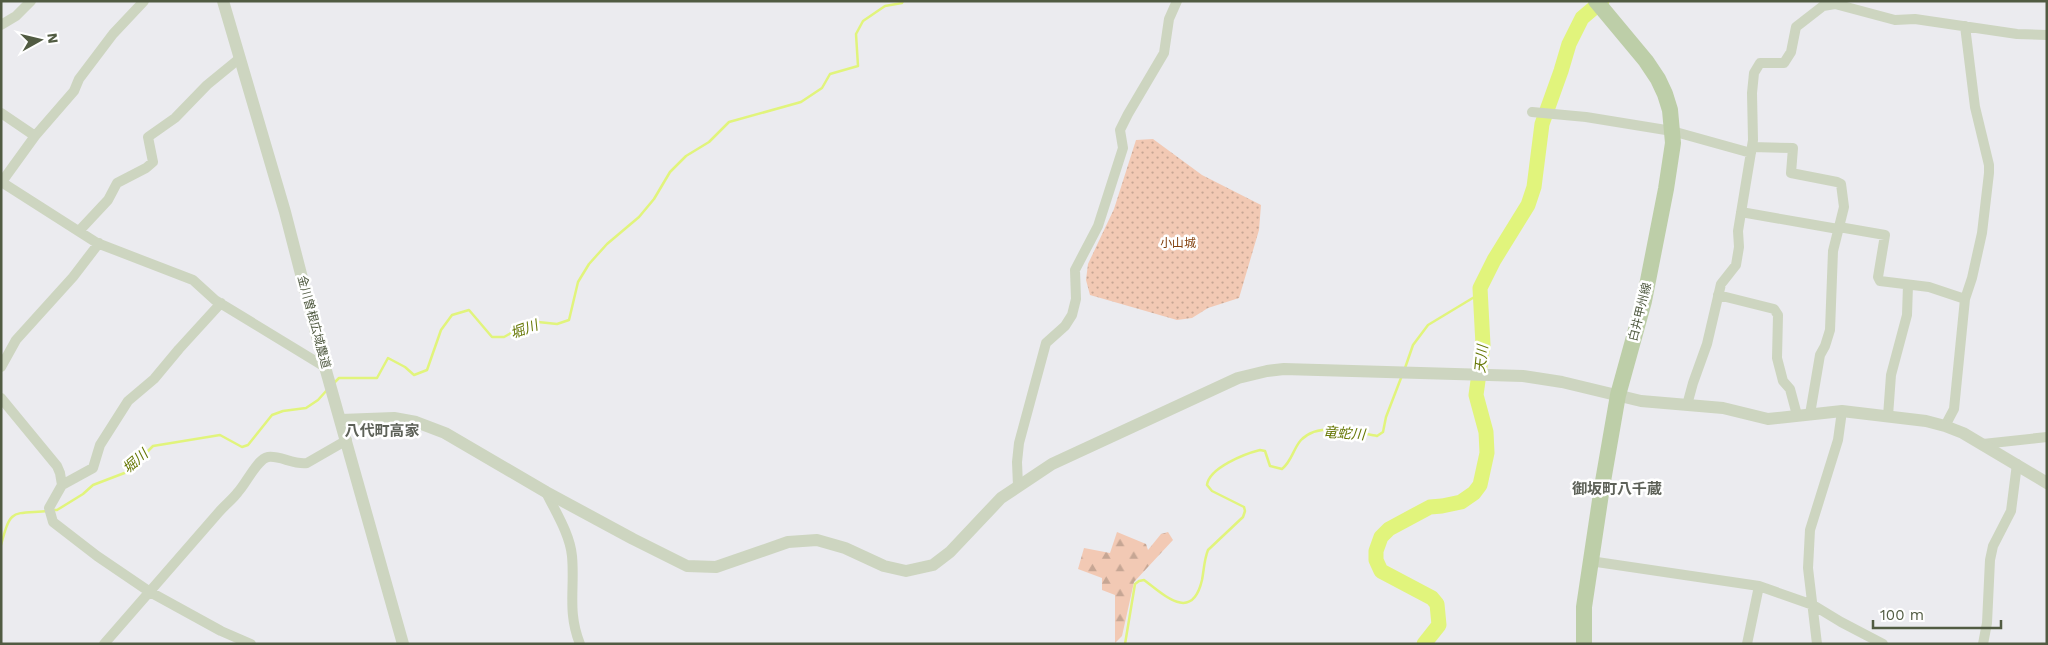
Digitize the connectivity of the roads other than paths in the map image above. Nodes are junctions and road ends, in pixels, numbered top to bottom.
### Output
1 (31, 1) edge
2 (144, 1) edge
3 (223, 1) edge
4 (1177, 1) edge
5 (1596, 1) edge
6 (1, 25) edge
7 (1965, 26) junction
8 (2047, 35) edge
9 (240, 58) junction
10 (1532, 112) dead end
11 (1, 113) edge
12 (1672, 131) junction
13 (35, 136) junction
14 (1752, 150) junction
15 (2, 183) edge
16 (1741, 212) junction
17 (1839, 228) junction
18 (78, 231) junction
19 (99, 243) junction
20 (1908, 285) junction
21 (1718, 295) junction
22 (1965, 299) junction
23 (221, 304) junction
24 (1, 367) edge
25 (329, 379) junction
26 (1618, 395) junction
27 (1, 398) edge
28 (1687, 405) junction
29 (1842, 411) junction
30 (1810, 414) junction
31 (1797, 415) junction
32 (1888, 416) junction
33 (341, 420) junction
34 (1945, 426) junction
35 (2047, 437) edge
36 (347, 440) junction
37 (1983, 444) junction
38 (2016, 464) junction
39 (2047, 483) edge
40 (62, 485) junction
41 (1018, 486) junction
42 (546, 492) junction
43 (1590, 561) junction
44 (1759, 586) junction
45 (150, 592) junction
46 (1813, 605) junction
47 (104, 644) edge
48 (251, 644) edge
49 (403, 644) edge
50 (580, 644) edge
51 (1584, 644) edge
52 (1747, 644) edge
53 (1817, 644) edge
54 (1883, 644) edge
55 (1983, 644) edge

1 - 6 street
2 - 13 street
3 - 9 street, 金川曽根広域農道
4 - 41 street
5 - 12 main road, 白井甲州線
7 - 8 street
7 - 14 street
7 - 22 street
9 - 18 street
9 - 25 street, 金川曽根広域農道
10 - 12 street
11 - 13 street
12 - 14 street
12 - 26 main road, 白井甲州線
13 - 15 street
14 - 16 street
14 - 17 street
15 - 18 street
16 - 17 street
16 - 21 street
17 - 20 street
17 - 30 street
18 - 19 street
19 - 23 street
19 - 24 street
20 - 22 street
20 - 32 street
21 - 28 street
21 - 31 street
22 - 34 street
23 - 25 street
23 - 40 street
25 - 33 street, 金川曽根広域農道
26 - 28 street
26 - 41 street
26 - 43 main road, 白井甲州線
27 - 40 street
28 - 31 street
29 - 30 street
29 - 32 street
29 - 46 street
30 - 31 street
32 - 34 street
33 - 36 street, 金川曽根広域農道
33 - 42 street
34 - 37 street
35 - 37 street
36 - 45 street
36 - 49 street, 金川曽根広域農道
37 - 38 street
38 - 39 street
38 - 55 street
40 - 45 street
41 - 42 street
42 - 50 street
43 - 44 street
43 - 51 main road, 白井甲州線
44 - 46 street
44 - 52 street
45 - 47 street
45 - 48 street
46 - 53 street
46 - 54 street

